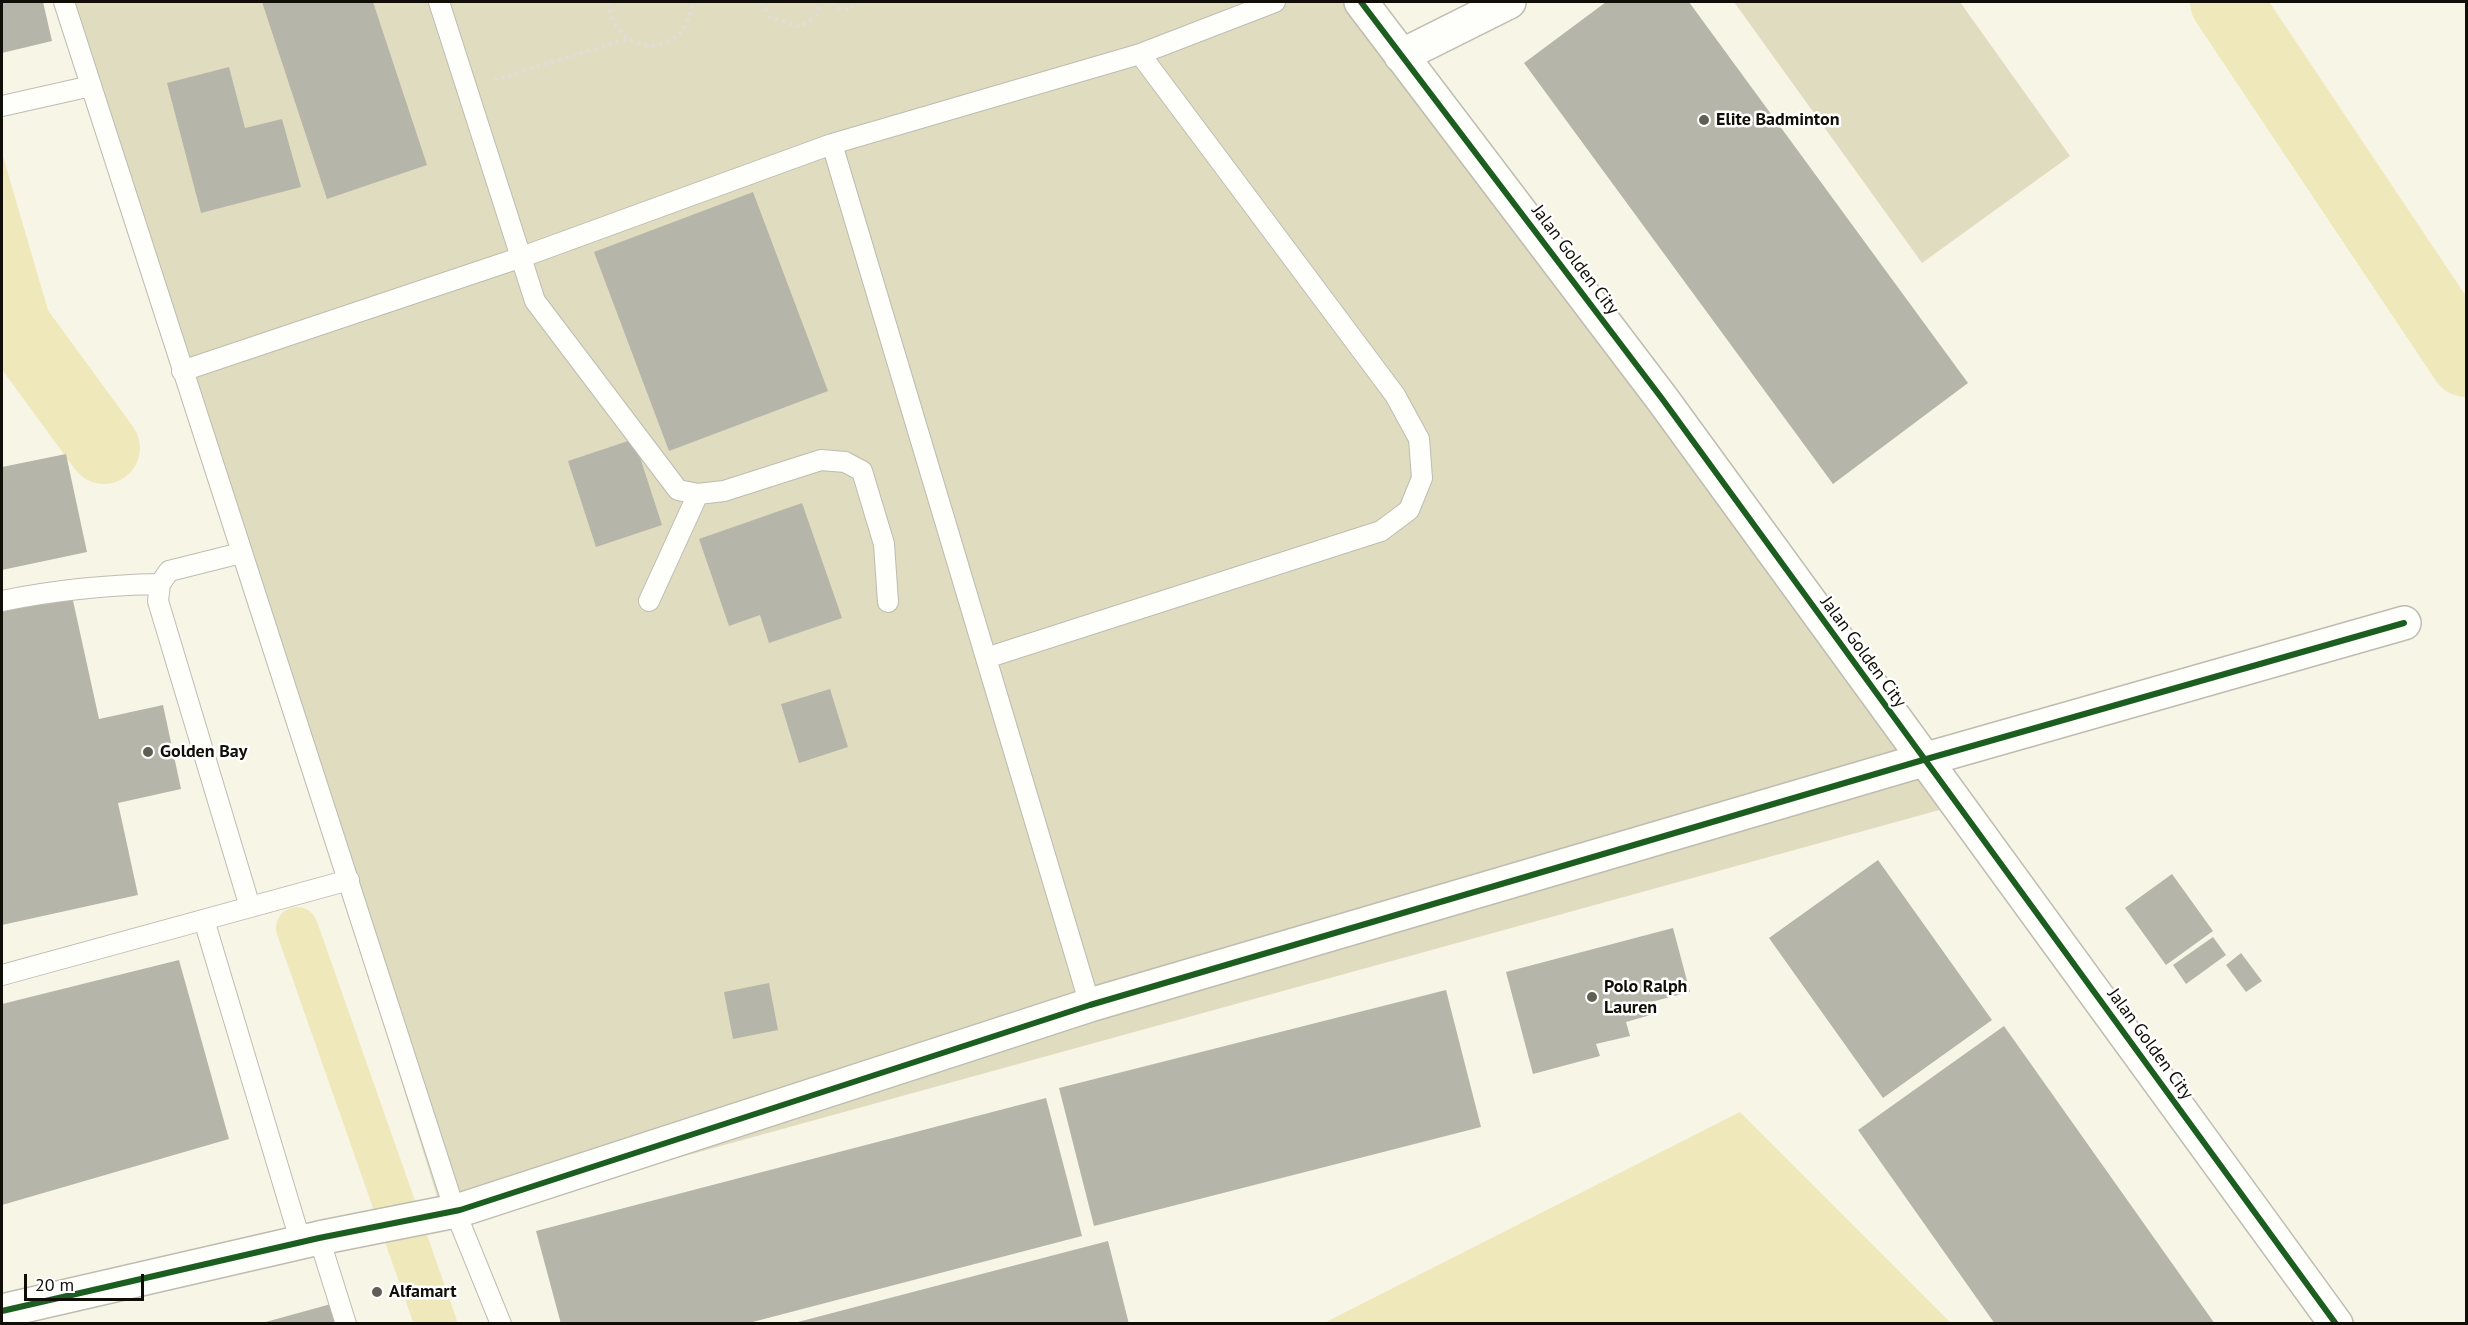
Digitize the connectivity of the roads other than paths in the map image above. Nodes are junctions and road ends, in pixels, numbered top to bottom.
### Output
1 (64, 2) edge
2 (440, 2) edge
3 (1275, 2) edge
4 (1361, 2) edge
5 (1509, 2) edge
6 (1140, 54) junction
7 (1401, 56) junction
8 (91, 86) junction
9 (2, 106) edge
10 (832, 144) junction
11 (522, 257) junction
12 (182, 371) junction
13 (698, 494) junction
14 (241, 553) junction
15 (160, 584) junction
16 (2, 601) edge
17 (648, 602) dead end
18 (888, 602) dead end
19 (2404, 623) dead end
20 (986, 658) junction
21 (1923, 760) junction
22 (349, 880) junction
23 (250, 907) junction
24 (204, 920) junction
25 (2, 975) edge
26 (1090, 1005) junction
27 (454, 1212) junction
28 (321, 1238) junction
29 (2, 1311) edge
30 (346, 1323) edge
31 (501, 1323) edge
32 (2336, 1323) edge

1 - 8 lane
2 - 11 lane
3 - 6 lane
4 - 7 street, Jalan Golden City
5 - 7 street
6 - 10 lane
6 - 20 lane
7 - 21 street, Jalan Golden City
8 - 9 lane
8 - 12 lane
10 - 11 lane
10 - 20 lane
11 - 12 lane
11 - 13 lane
12 - 14 lane
13 - 17 lane
13 - 18 lane
14 - 15 lane
14 - 22 lane
15 - 16 lane
15 - 23 lane
19 - 21 street
20 - 26 lane
21 - 26 street
21 - 32 street, Jalan Golden City
22 - 23 lane
22 - 27 lane
23 - 24 lane
24 - 25 lane
24 - 28 lane
26 - 27 street
27 - 28 street
27 - 31 lane
28 - 29 street
28 - 30 lane

